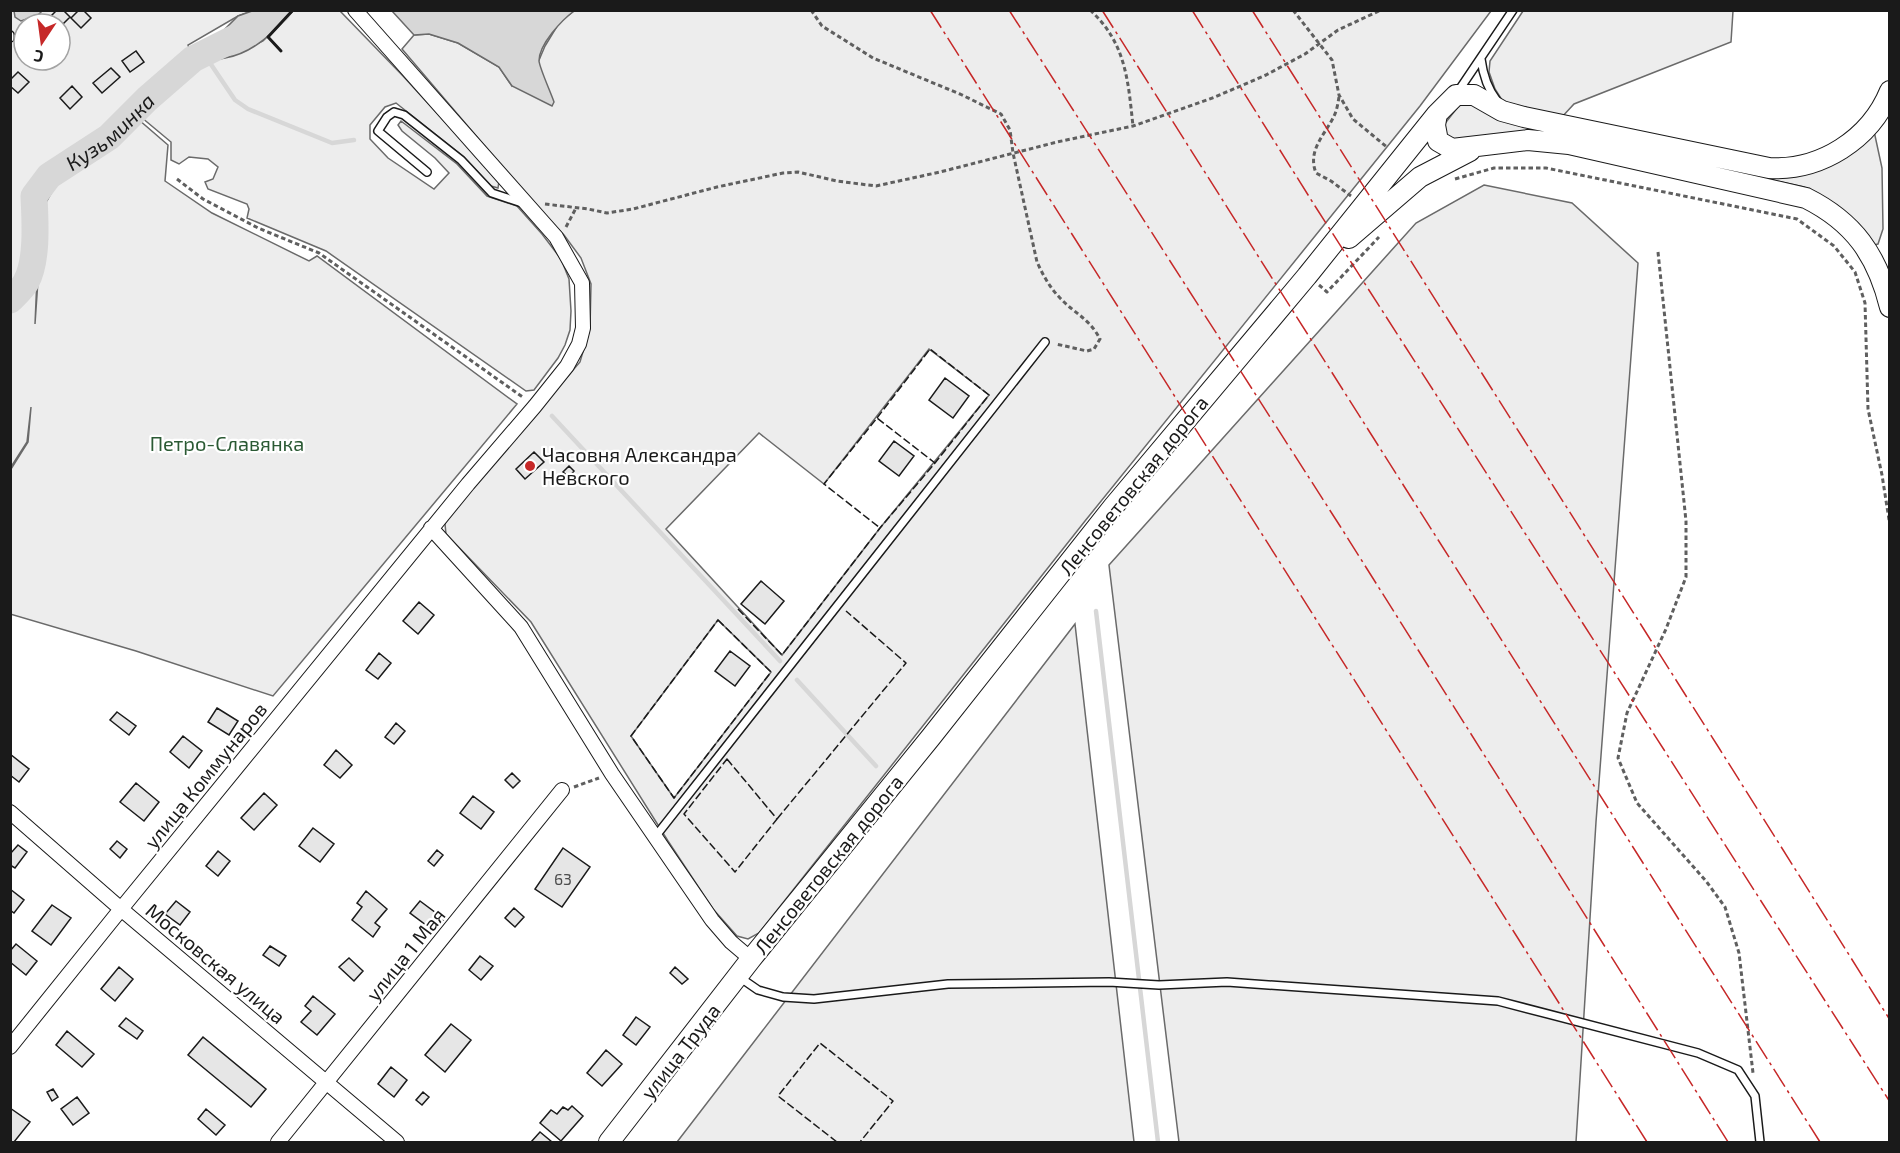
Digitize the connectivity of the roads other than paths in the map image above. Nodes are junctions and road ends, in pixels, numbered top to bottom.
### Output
1 (355, 10) edge
2 (1513, 10) edge
3 (1481, 59) junction
4 (1890, 92) edge
5 (1456, 95) junction
6 (1512, 113) junction
7 (1437, 114) junction
8 (1479, 146) junction
9 (428, 172) dead end
10 (528, 205) junction
11 (1307, 276) junction
12 (1890, 307) edge
13 (1045, 342) road end
14 (431, 528) junction
15 (564, 789) road end
16 (10, 812) edge
17 (655, 837) junction
18 (121, 909) junction
19 (751, 959) junction
20 (745, 981) dead end
21 (10, 1047) edge
22 (327, 1082) junction
23 (278, 1143) edge
24 (398, 1143) edge
25 (609, 1143) edge
26 (1760, 1143) edge

1 - 10 street, улица Коммунаров
2 - 3 lane, Ленсоветовская дорога
3 - 5 lane, Ленсоветовская дорога
3 - 6 lane
4 - 6 street
5 - 6 street
5 - 7 street, Ленсоветовская дорога
7 - 8 street
7 - 11 street, Ленсоветовская дорога
8 - 11 street
8 - 12 street
9 - 10 lane
10 - 14 street, улица Коммунаров
11 - 19 street, Ленсоветовская дорога
13 - 17 lane
14 - 17 street
14 - 18 street, улица Коммунаров
15 - 22 street, улица 1 Мая
16 - 18 street, Московская улица
17 - 19 street
18 - 21 street, улица Коммунаров
18 - 22 street, Московская улица
19 - 25 street, улица Труда
20 - 26 lane
22 - 23 street, улица 1 Мая
22 - 24 street, Московская улица

